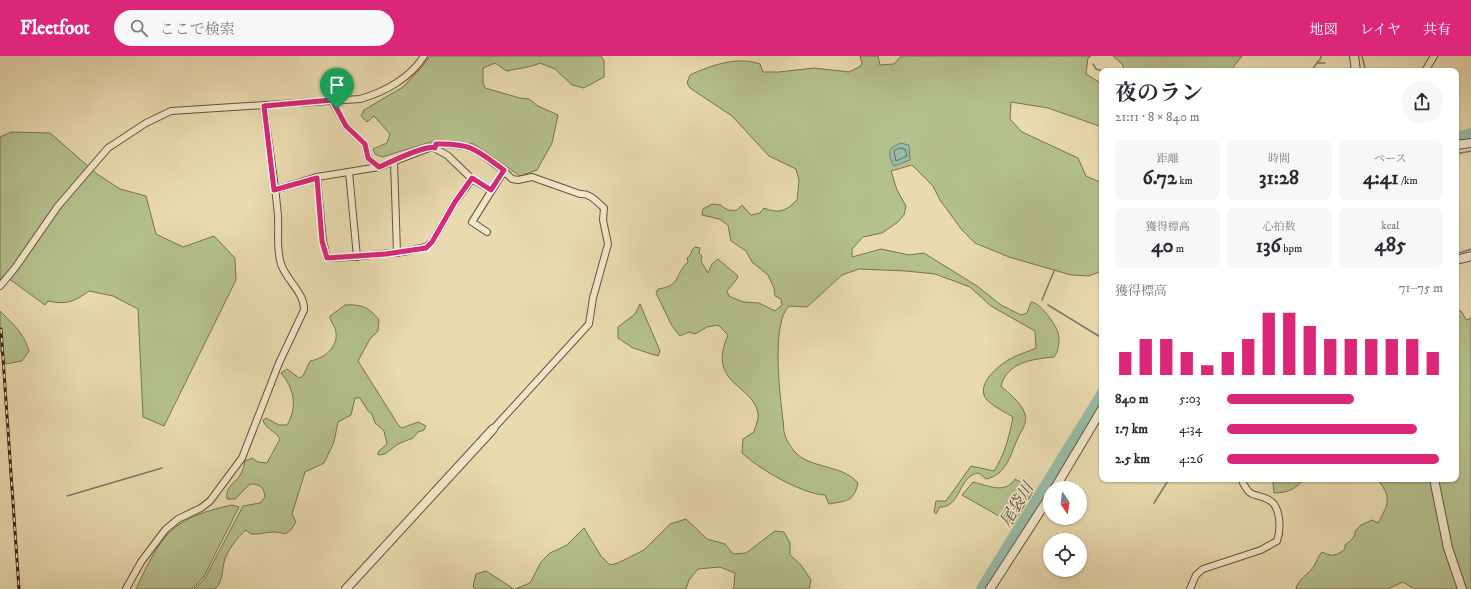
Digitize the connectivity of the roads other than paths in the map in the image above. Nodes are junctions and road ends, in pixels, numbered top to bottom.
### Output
1 (424, 56) edge
2 (1354, 56) edge
3 (1434, 56) edge
4 (1356, 68) edge
5 (1427, 68) edge
6 (332, 100) junction
7 (264, 106) junction
8 (1471, 143) edge
9 (1459, 145) edge
10 (435, 148) junction
11 (394, 161) junction
12 (379, 167) junction
13 (504, 170) junction
14 (349, 172) junction
15 (317, 178) junction
16 (472, 178) junction
17 (274, 190) junction
18 (491, 190) junction
19 (487, 232) dead end
20 (397, 253) junction
21 (1471, 256) edge
22 (357, 257) junction
23 (1459, 259) edge
24 (0, 286) edge
25 (1099, 414) edge
26 (493, 428) joint
27 (1059, 481) edge
28 (1243, 482) edge
29 (1435, 482) edge
30 (1043, 507) edge
31 (126, 589) edge
32 (346, 589) edge
33 (990, 589) edge
34 (1190, 589) edge
35 (1462, 589) edge

1 - 6 street
2 - 4 street
3 - 5 street
6 - 7 street
6 - 12 street
7 - 17 street
7 - 24 street
8 - 9 street
10 - 11 street
10 - 13 street
10 - 16 street
11 - 12 street
11 - 20 street
12 - 14 street
13 - 18 street
13 - 26 street
14 - 15 street
14 - 22 street
15 - 17 street
15 - 22 street
16 - 18 street
16 - 20 street
17 - 31 street
18 - 19 street
20 - 22 street
21 - 23 street
25 - 27 street
26 - 32 street
28 - 34 street
29 - 35 street
30 - 33 street

